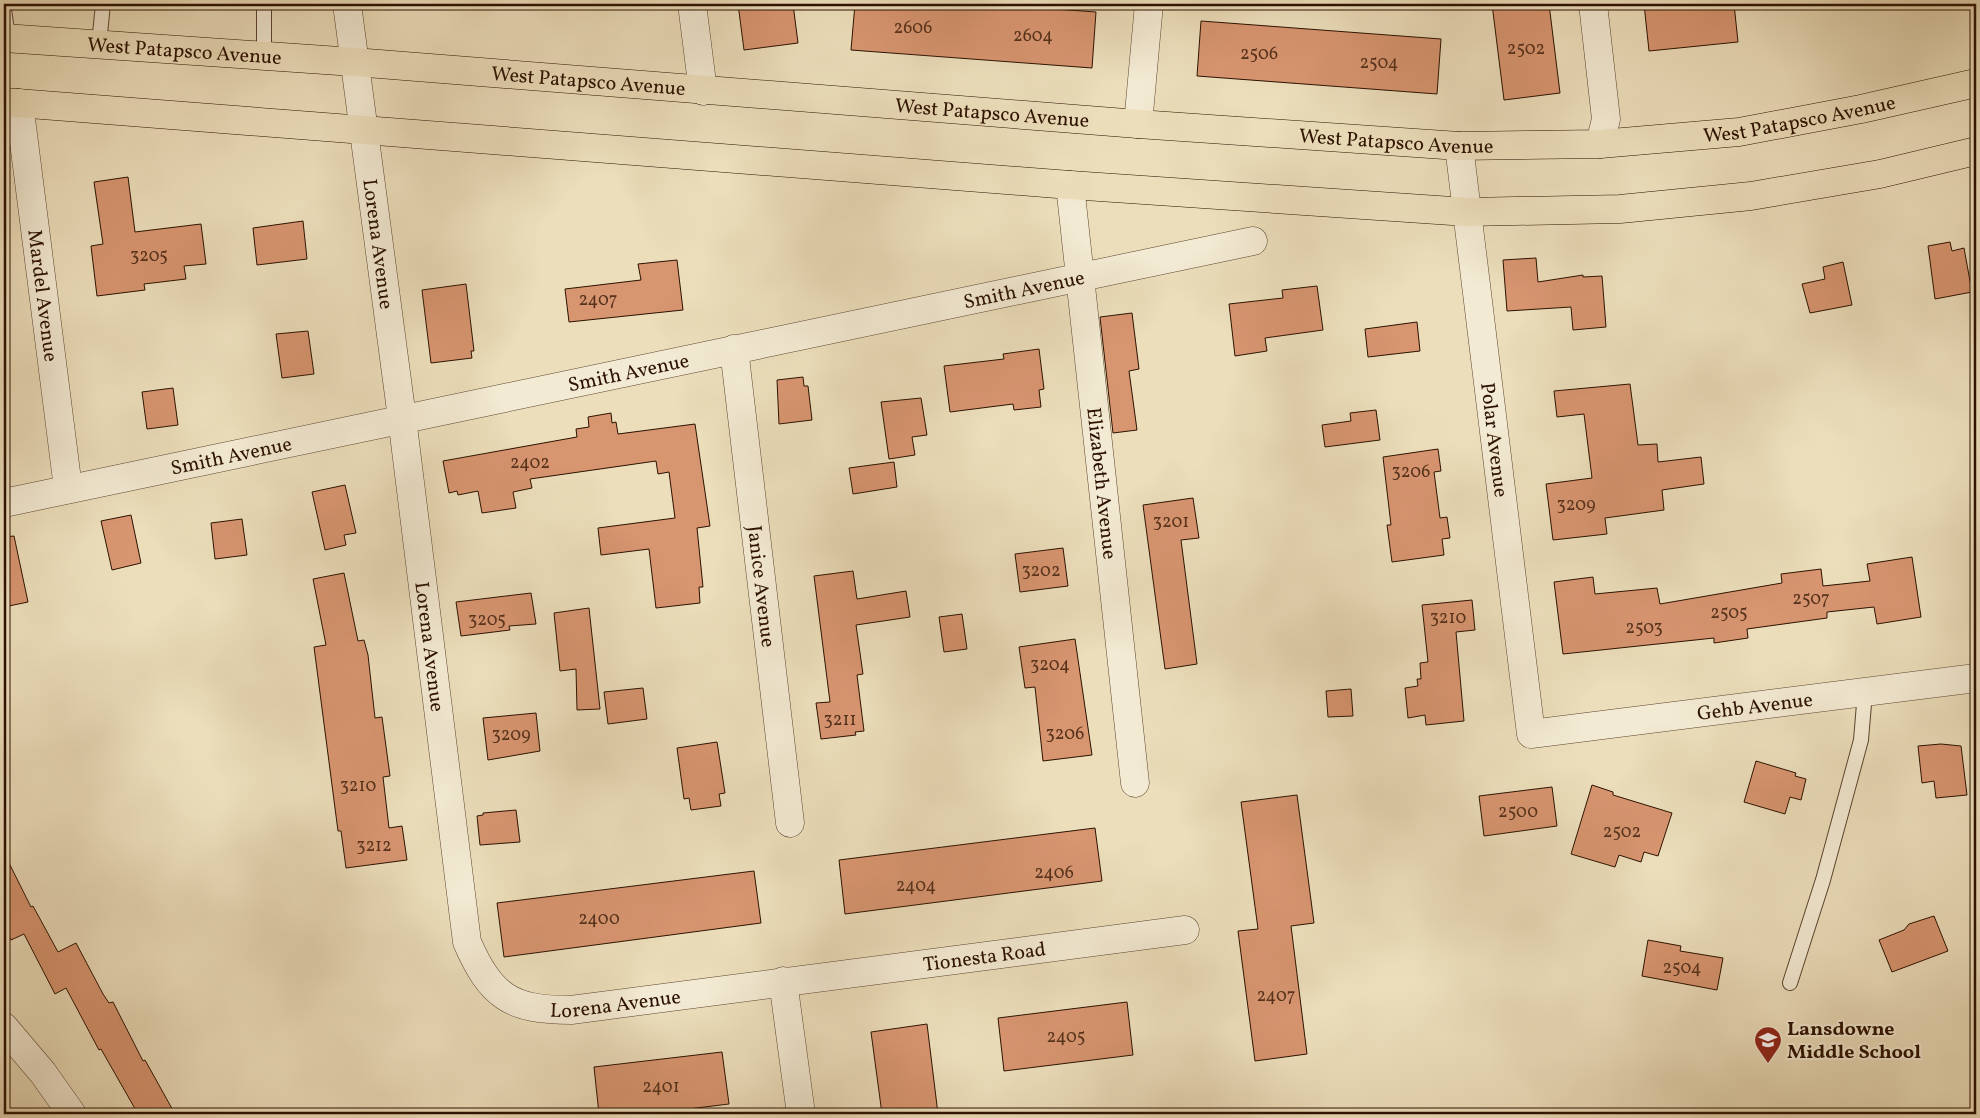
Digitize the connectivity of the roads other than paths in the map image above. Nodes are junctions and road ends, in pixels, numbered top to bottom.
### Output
1 (103, 4) edge
2 (264, 4) edge
3 (347, 4) edge
4 (692, 4) edge
5 (1149, 4) edge
6 (1593, 4) edge
7 (4, 9) edge
8 (6, 38) edge
9 (99, 44) junction
10 (264, 56) junction
11 (354, 62) junction
12 (1976, 83) edge
13 (703, 91) junction
14 (11, 102) edge
15 (1138, 124) junction
16 (362, 130) junction
17 (1600, 144) junction
18 (1459, 146) junction
19 (1976, 151) edge
20 (1070, 185) junction
21 (1467, 212) junction
22 (1253, 241) dead end
23 (1080, 278) junction
24 (734, 349) junction
25 (402, 418) junction
26 (68, 488) junction
27 (4, 503) edge
28 (1976, 678) edge
29 (1865, 692) junction
30 (1531, 734) joint
31 (1135, 783) dead end
32 (790, 823) dead end
33 (1184, 930) dead end
34 (783, 982) junction
35 (1790, 983) dead end
36 (4, 1027) edge
37 (72, 1114) edge
38 (801, 1114) edge

1 - 9 lane
2 - 10 lane
3 - 11 street, Lorena Avenue
4 - 13 street
5 - 15 street
6 - 17 street
7 - 8 lane
8 - 9 main road, West Patapsco Avenue
9 - 10 main road, West Patapsco Avenue
10 - 11 main road, West Patapsco Avenue
11 - 13 main road, West Patapsco Avenue
11 - 16 street, Lorena Avenue
12 - 17 main road, West Patapsco Avenue
13 - 15 main road, West Patapsco Avenue
14 - 16 main road
14 - 26 street, Mardel Avenue
15 - 18 main road, West Patapsco Avenue
16 - 20 main road
16 - 25 street, Lorena Avenue
17 - 18 main road, West Patapsco Avenue
18 - 21 street, Polar Avenue
19 - 21 main road
20 - 21 main road
20 - 23 street, Elizabeth Avenue
21 - 30 street, Polar Avenue
22 - 23 street, Smith Avenue
23 - 24 street, Smith Avenue
23 - 31 street, Elizabeth Avenue
24 - 25 street, Smith Avenue
24 - 32 street, Janice Avenue
25 - 26 street, Smith Avenue
25 - 34 street, Lorena Avenue
26 - 27 street, Smith Avenue
28 - 29 street, Gehb Avenue
29 - 30 street, Gehb Avenue
29 - 35 lane
33 - 34 street, Tionesta Road
34 - 38 street
36 - 37 street

